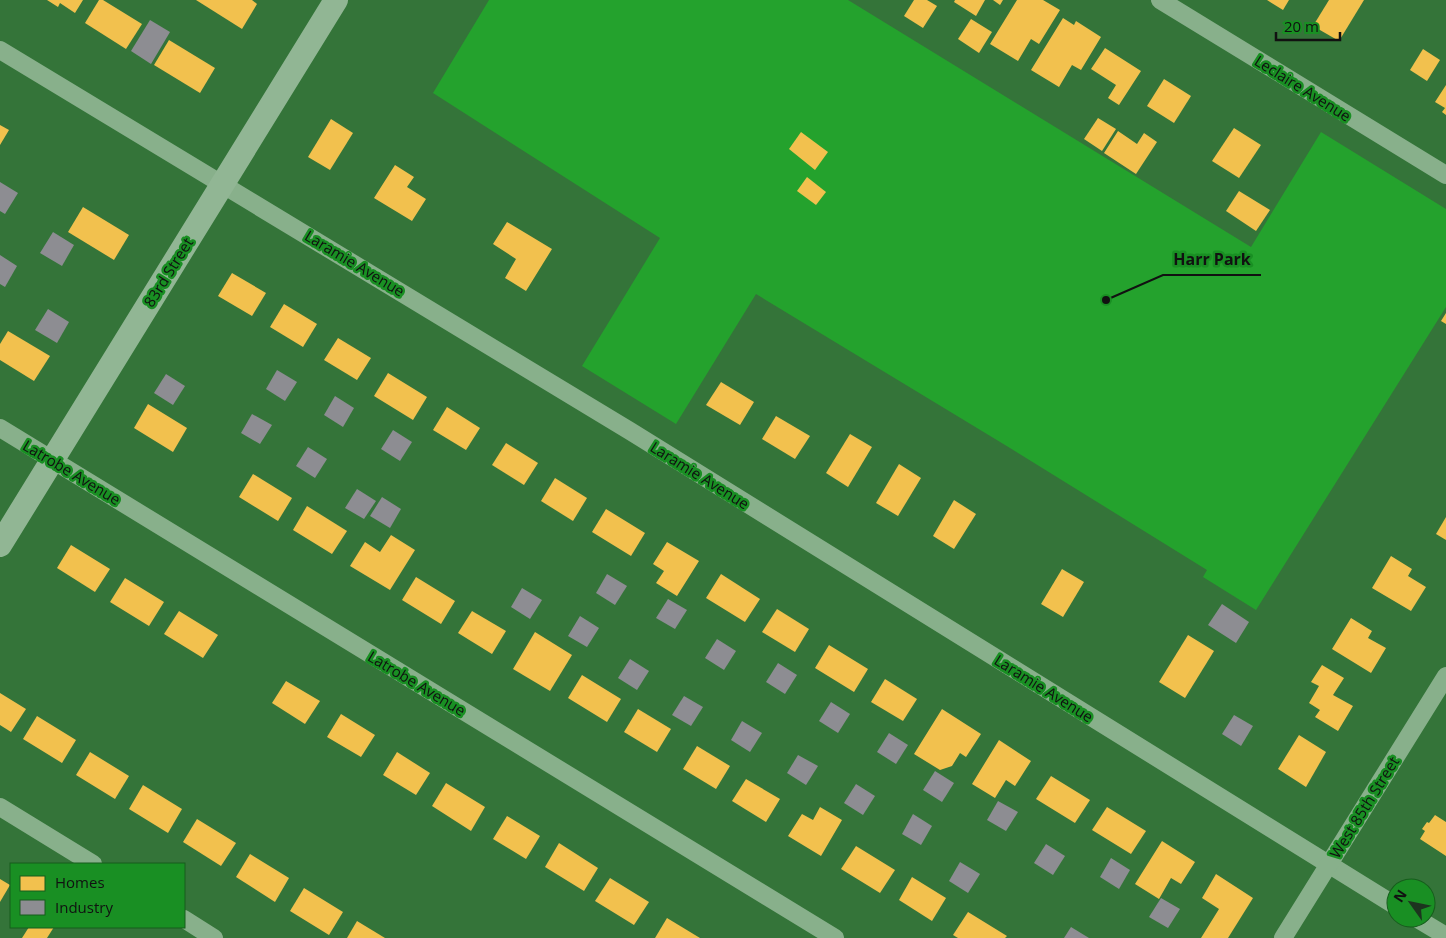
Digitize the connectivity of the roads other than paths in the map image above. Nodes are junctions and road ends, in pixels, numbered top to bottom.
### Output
1 (336, 0) edge
2 (1160, 0) edge
3 (0, 50) edge
4 (1446, 176) edge
5 (223, 184) junction
6 (0, 428) edge
7 (52, 460) junction
8 (0, 545) edge
9 (1446, 676) edge
10 (0, 807) edge
11 (92, 863) edge
12 (1328, 865) junction
13 (1386, 900) edge
14 (185, 920) edge
15 (1433, 928) edge
16 (1446, 936) edge
17 (214, 938) edge
18 (835, 938) edge
19 (1283, 938) edge

1 - 5 street, 83rd Street
2 - 4 street, Leclaire Avenue
3 - 5 street, Laramie Avenue
5 - 7 street, 83rd Street
5 - 12 street, Laramie Avenue
6 - 7 street, Latrobe Avenue
7 - 8 street, 83rd Street
7 - 18 street, Latrobe Avenue
9 - 12 street, West 85th Street
10 - 11 street
12 - 13 street, Laramie Avenue
12 - 19 street, West 85th Street
14 - 17 street
15 - 16 street

